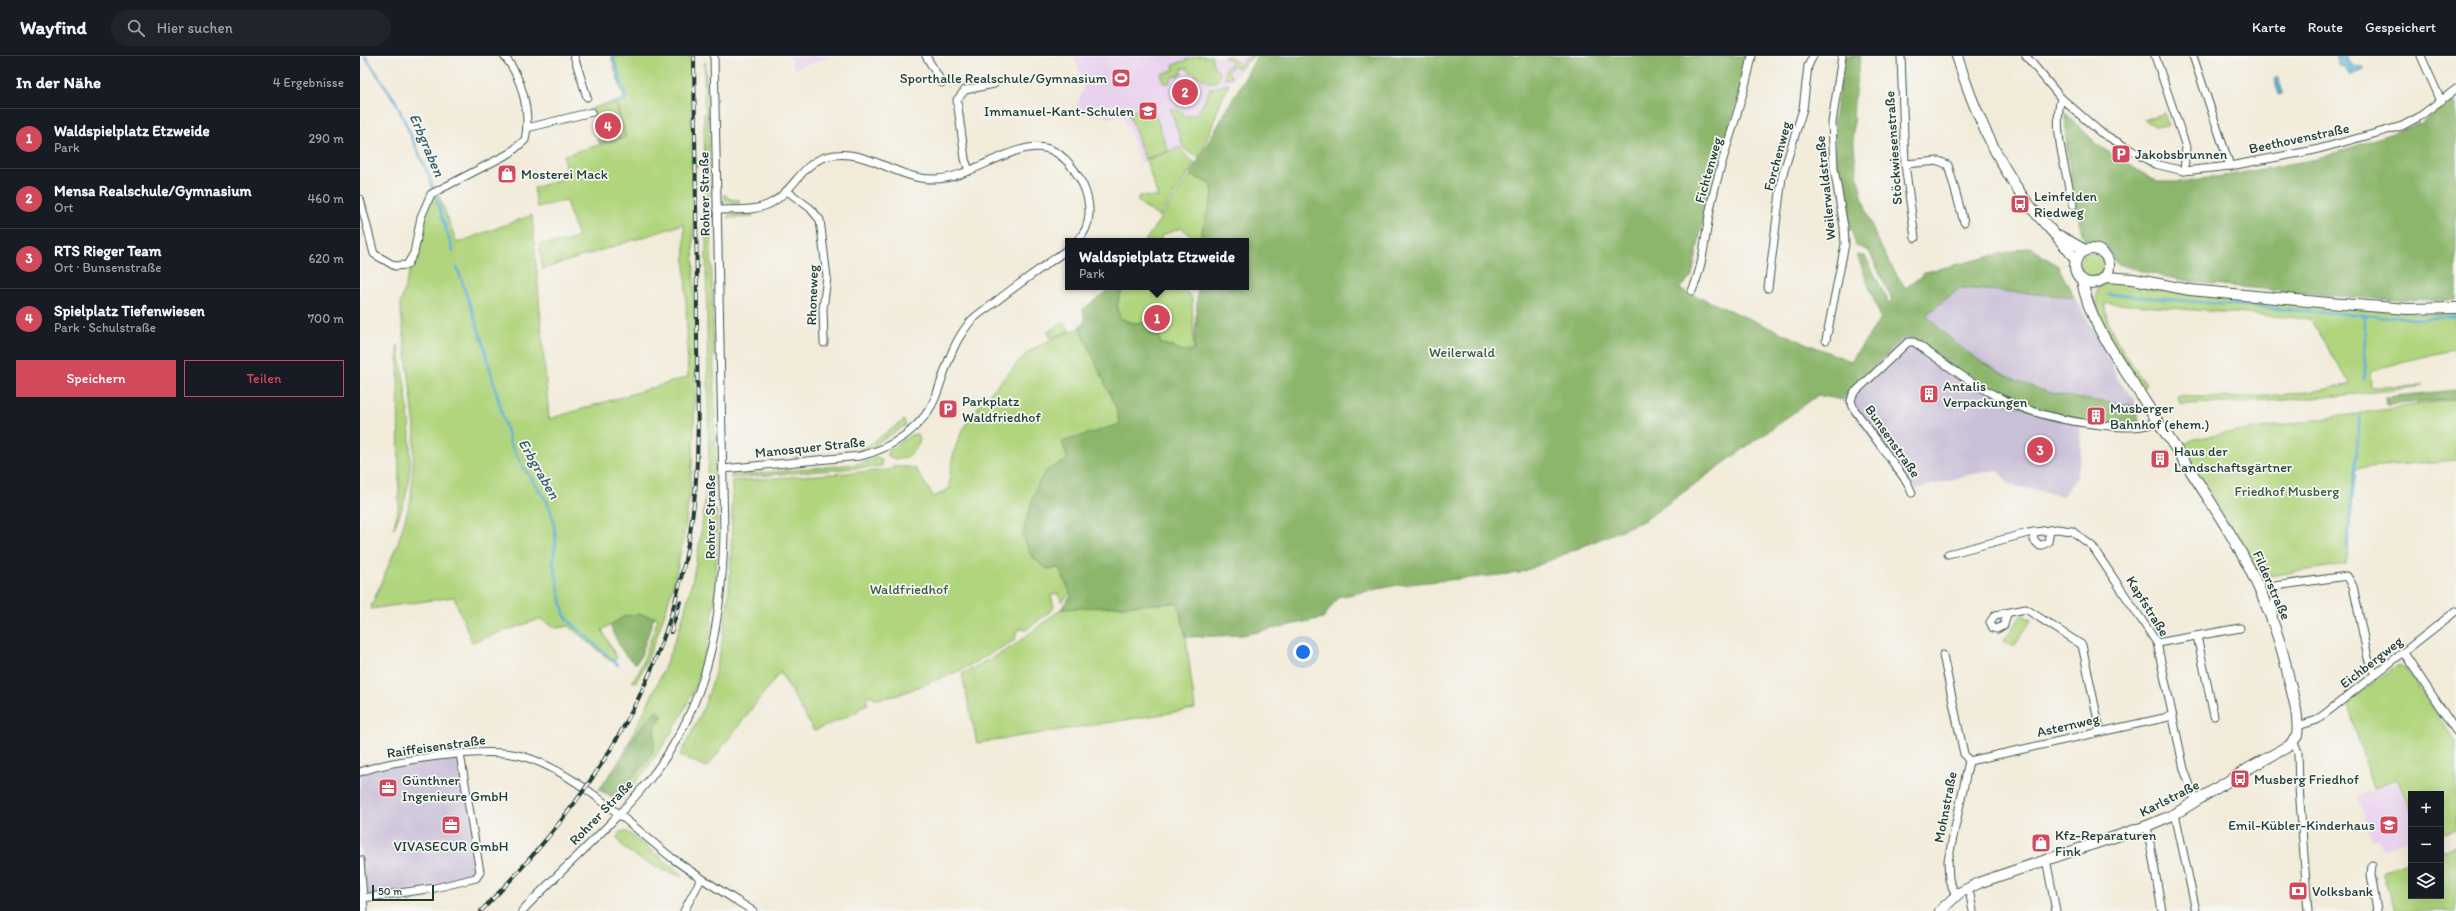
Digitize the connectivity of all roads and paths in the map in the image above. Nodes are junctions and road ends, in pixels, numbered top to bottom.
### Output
1 (504, 56) edge
2 (574, 56) edge
3 (714, 56) edge
4 (926, 56) edge
5 (1752, 56) edge
6 (1813, 56) edge
7 (1842, 56) edge
8 (1901, 56) edge
9 (1957, 56) edge
10 (2155, 56) edge
11 (2193, 56) edge
12 (2421, 56) edge
13 (2028, 57) edge
14 (942, 83) dead end
15 (994, 84) dead end
16 (2456, 89) edge
17 (587, 97) dead end
18 (2061, 98) junction
19 (2441, 100) junction
20 (592, 112) dead end
21 (527, 128) junction
22 (1905, 164) junction
23 (2230, 166) junction
24 (969, 171) junction
25 (2184, 171) junction
26 (787, 191) junction
27 (360, 200) edge
28 (2073, 205) dead end
29 (717, 210) junction
30 (1964, 222) dead end
31 (2054, 232) junction
32 (1079, 238) edge
33 (1915, 238) dead end
34 (2085, 250) junction
35 (1065, 251) edge
36 (2076, 260) junction
37 (2109, 265) junction
38 (2105, 277) junction
39 (2133, 279) junction
40 (2082, 280) junction
41 (2095, 283) junction
42 (1768, 288) dead end
43 (1692, 291) dead end
44 (2456, 308) edge
45 (2092, 309) junction
46 (1826, 340) dead end
47 (824, 343) dead end
48 (2158, 421) junction
49 (723, 469) junction
50 (1912, 493) dead end
51 (2050, 530) junction
52 (2033, 532) junction
53 (1948, 554) dead end
54 (2456, 610) edge
55 (2007, 614) dead end
56 (2273, 620) junction
57 (2240, 628) dead end
58 (2197, 636) junction
59 (2157, 643) junction
60 (2404, 653) junction
61 (1942, 655) dead end
62 (2375, 675) junction
63 (2173, 716) junction
64 (2214, 716) dead end
65 (2298, 726) junction
66 (2100, 730) junction
67 (2456, 732) edge
68 (2294, 742) junction
69 (460, 754) junction
70 (1969, 761) junction
71 (360, 772) edge
72 (2196, 802) junction
73 (618, 814) junction
74 (2175, 814) junction
75 (2147, 826) junction
76 (2046, 859) junction
77 (360, 860) edge
78 (2372, 865) dead end
79 (701, 879) junction
80 (1970, 895) dead end
81 (1956, 896) junction
82 (363, 898) junction
83 (364, 911) edge
84 (522, 911) edge
85 (684, 911) edge
86 (753, 911) edge
87 (1940, 911) edge
88 (1972, 911) edge
89 (2056, 911) edge
90 (2162, 911) edge
91 (2196, 911) edge
92 (2308, 911) edge
93 (2377, 911) edge

1 - 21 street
2 - 17 street
3 - 29 street, Rohrer Straße
4 - 14 street
5 - 43 street, Fichtenweg
6 - 42 street, Forchenweg
7 - 46 street, Weilerwaldstraße
8 - 22 street, Stöckwiesenstraße
9 - 31 main road
10 - 25 street
11 - 23 street
12 - 19 street
13 - 18 street, Beethovenstraße
15 - 24 street
16 - 19 street, Beethovenstraße
18 - 25 street, Beethovenstraße
18 - 28 street
19 - 23 street, Beethovenstraße
20 - 21 street
21 - 27 street
22 - 30 street
22 - 33 street, Stöckwiesenstraße
23 - 25 street, Beethovenstraße
24 - 26 street
24 - 32 street
26 - 29 street
26 - 47 street, Rhoneweg
29 - 49 street, Rohrer Straße
31 - 34 main road
31 - 36 main road
34 - 36 main road
34 - 37 main road
35 - 49 street, Manosquer Straße
36 - 40 main road
37 - 38 main road
37 - 39 main road
38 - 39 main road
38 - 41 main road
39 - 44 main road
40 - 41 main road
40 - 45 main road, Filderstraße
41 - 45 main road
45 - 48 main road, Filderstraße
48 - 50 street, Bunsenstraße
48 - 56 main road, Filderstraße
49 - 73 street, Rohrer Straße
51 - 52 street, Kapfstraße
51 - 52 street
51 - 59 street, Kapfstraße
52 - 53 street, Kapfstraße
54 - 60 street, Eichbergweg
55 - 66 street
56 - 62 street
56 - 65 main road, Filderstraße
57 - 58 street
58 - 59 street
58 - 64 street
59 - 63 street, Kapfstraße
60 - 62 street, Eichbergweg
60 - 67 street
61 - 70 street, Mohnstraße
62 - 65 street, Eichbergweg
63 - 66 street, Asternweg
63 - 72 street, Kapfstraße
65 - 68 main road, Filderstraße
66 - 70 street, Asternweg
68 - 72 main road, Karlstraße
68 - 92 street, Filderstraße
69 - 71 street, Raiffeisenstraße
69 - 73 street, Raiffeisenstraße
69 - 82 street
70 - 81 street, Mohnstraße
72 - 74 main road, Karlstraße
73 - 79 street, Raiffeisenstraße
73 - 84 street, Rohrer Straße
74 - 75 main road, Karlstraße
74 - 91 street
75 - 76 main road, Karlstraße
75 - 90 street
76 - 81 main road, Karlstraße
76 - 89 street
77 - 82 street
78 - 93 street
79 - 85 street
79 - 86 street, Raiffeisenstraße
80 - 88 street
81 - 87 main road, Karlstraße
82 - 83 street

